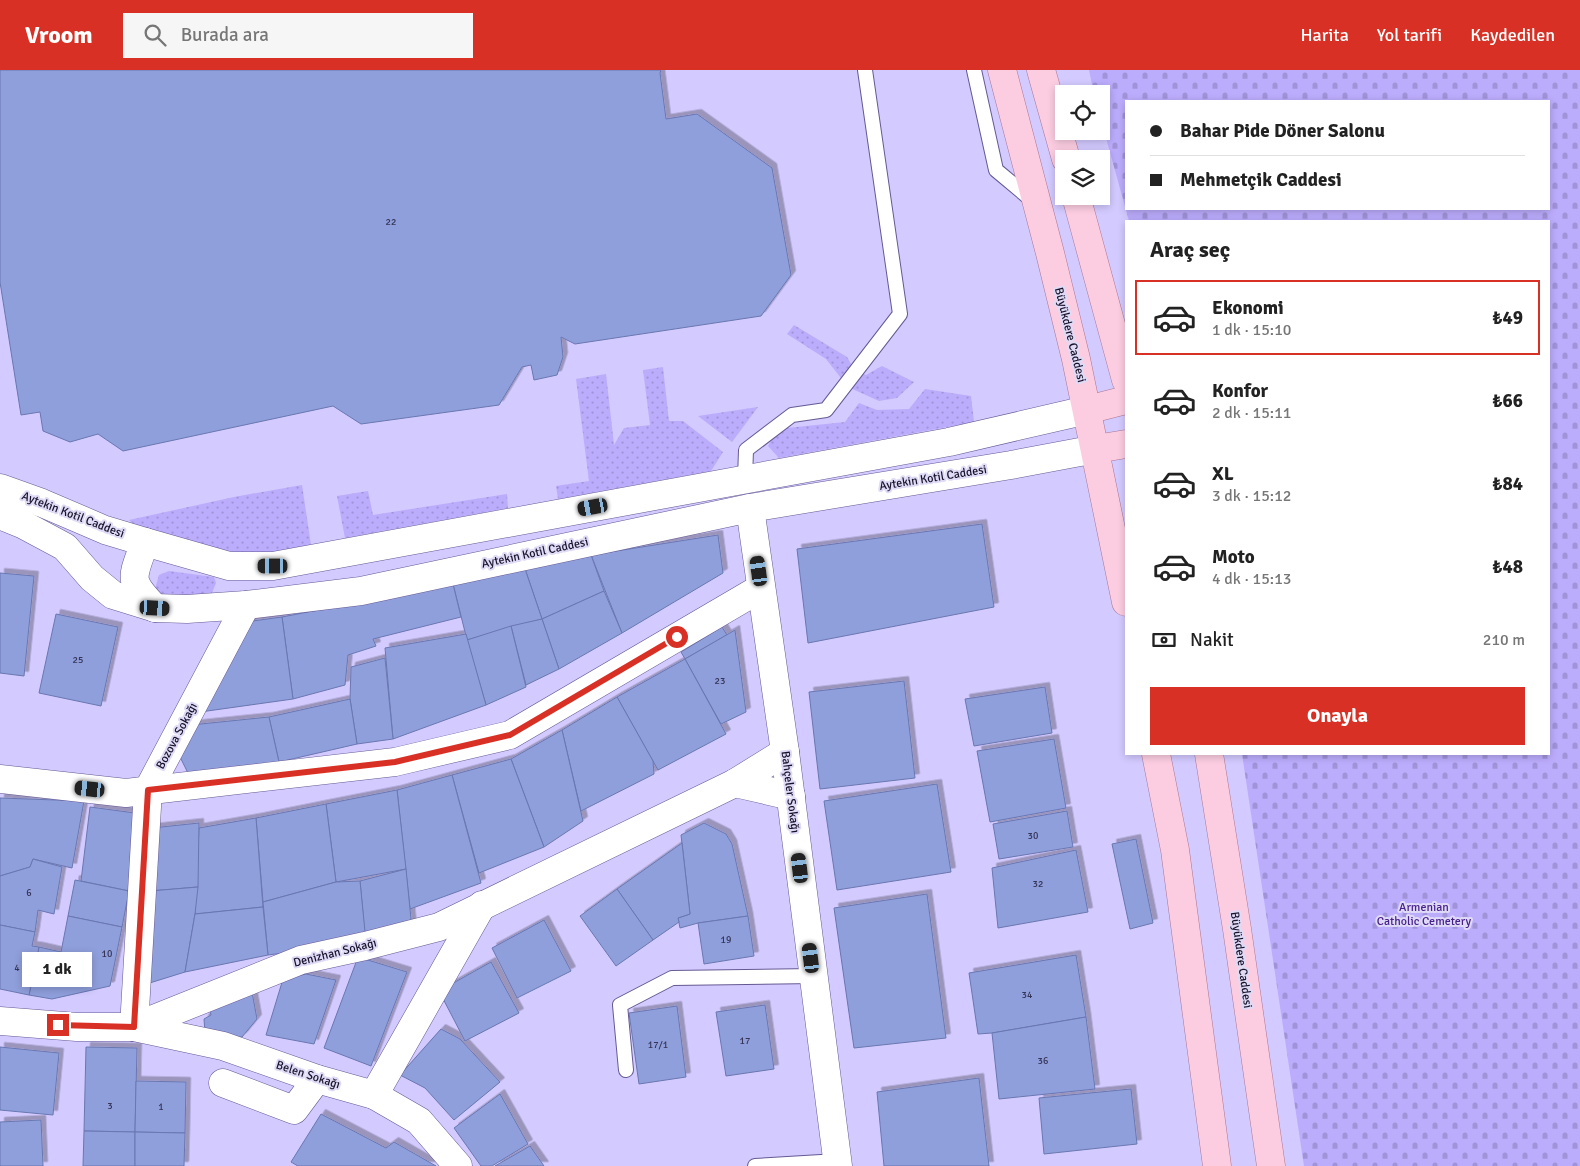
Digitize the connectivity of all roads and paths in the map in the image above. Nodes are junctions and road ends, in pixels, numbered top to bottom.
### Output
1 (865, 70) edge
2 (974, 70) edge
3 (1002, 70) edge
4 (1041, 70) edge
5 (1063, 150) edge
6 (1037, 205) junction
7 (1078, 205) edge
8 (1125, 376) edge
9 (1125, 400) edge
10 (1088, 410) junction
11 (1125, 444) edge
12 (1096, 449) junction
13 (746, 479) junction
14 (0, 488) edge
15 (750, 508) junction
16 (0, 515) edge
17 (76, 517) junction
18 (145, 542) junction
19 (65, 547) junction
20 (761, 588) junction
21 (1125, 597) edge
22 (246, 605) junction
23 (155, 608) junction
24 (785, 752) junction
25 (1156, 755) edge
26 (1209, 755) edge
27 (0, 779) edge
28 (734, 783) junction
29 (148, 790) junction
30 (791, 796) junction
31 (482, 905) junction
32 (814, 976) junction
33 (0, 1020) edge
34 (134, 1027) junction
35 (626, 1070) dead end
36 (317, 1079) junction
37 (223, 1083) dead end
38 (374, 1094) junction
39 (838, 1164) edge
40 (458, 1166) edge
41 (755, 1166) edge
42 (1217, 1166) edge
43 (1271, 1166) edge

1 - 13 lane
2 - 6 lane
3 - 6 main road, Büyükdere Caddesi
4 - 5 main road
6 - 10 main road, Büyükdere Caddesi
7 - 8 main road
9 - 10 main road
10 - 12 main road, Büyükdere Caddesi
10 - 13 street, Aytekin Kotil Caddesi
11 - 12 main road
12 - 15 street, Aytekin Kotil Caddesi
12 - 21 main road, Büyükdere Caddesi
13 - 18 street, Aytekin Kotil Caddesi
14 - 17 street, Aytekin Kotil Caddesi
15 - 20 street, Bahçeler Sokağı
15 - 22 street, Aytekin Kotil Caddesi
16 - 19 street, Aytekin Kotil Caddesi
17 - 18 street, Aytekin Kotil Caddesi
17 - 19 street
18 - 23 street
19 - 23 street, Aytekin Kotil Caddesi
20 - 24 street, Bahçeler Sokağı
20 - 29 street
22 - 23 street, Aytekin Kotil Caddesi
22 - 29 street, Bozova Sokağı
24 - 28 street, Denizhan Sokağı
24 - 30 street, Bahçeler Sokağı
25 - 42 main road
26 - 43 main road, Büyükdere Caddesi
27 - 29 street
28 - 30 street
28 - 31 street, Denizhan Sokağı
29 - 34 street, Bozova Sokağı
30 - 32 street, Bahçeler Sokağı
31 - 34 street, Denizhan Sokağı
31 - 38 street
32 - 35 lane
32 - 39 street, Bahçeler Sokağı
33 - 34 street
34 - 36 street, Belen Sokağı
36 - 37 street
36 - 38 street, Belen Sokağı
38 - 40 street, Belen Sokağı
39 - 41 lane

